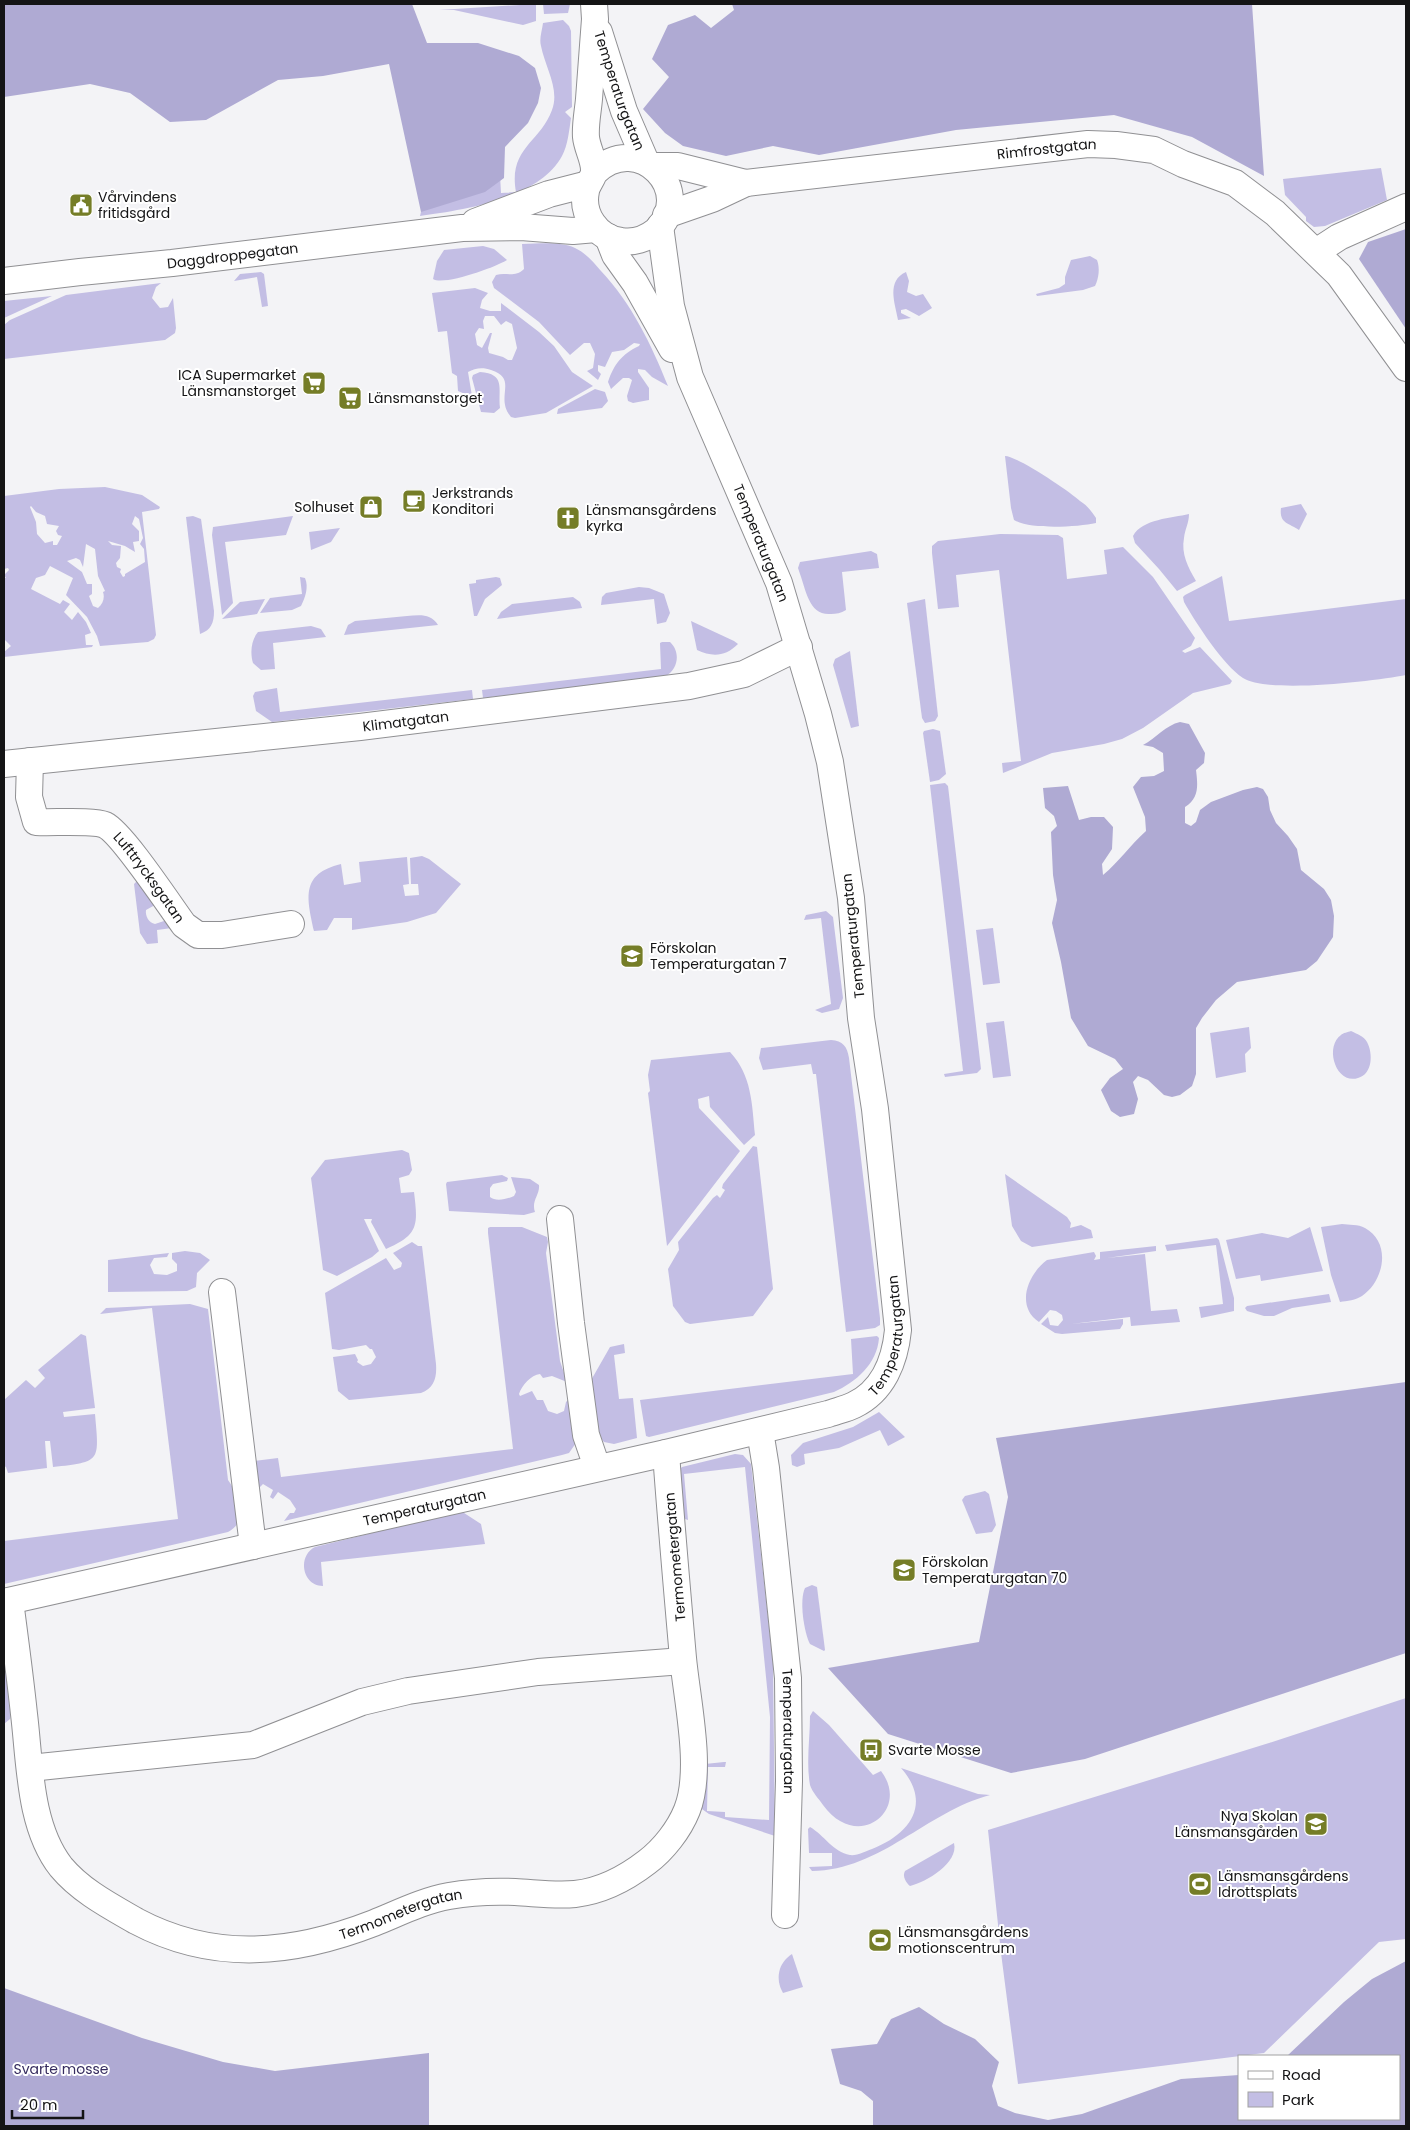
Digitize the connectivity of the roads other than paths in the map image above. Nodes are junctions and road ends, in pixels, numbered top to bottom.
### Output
1 (594, 12) edge
2 (650, 164) junction
3 (591, 178) junction
4 (746, 183) junction
5 (1406, 208) edge
6 (663, 221) junction
7 (462, 228) junction
8 (602, 233) junction
9 (1316, 252) junction
10 (4, 281) edge
11 (1406, 368) edge
12 (690, 377) junction
13 (799, 647) junction
14 (30, 761) junction
15 (4, 764) edge
16 (291, 924) dead end
17 (560, 1219) dead end
18 (222, 1292) dead end
19 (760, 1431) junction
20 (666, 1453) junction
21 (597, 1467) junction
22 (253, 1546) junction
23 (7, 1602) edge
24 (683, 1661) junction
25 (30, 1768) junction
26 (785, 1914) dead end

1 - 2 street, Temperaturgatan
1 - 3 street, Temperaturgatan
2 - 3 street, Temperaturgatan
2 - 4 street, Rimfrostgatan
2 - 6 street, Temperaturgatan
3 - 7 street, Daggdroppegatan
3 - 8 street, Temperaturgatan
4 - 6 street, Rimfrostgatan
4 - 9 street, Rimfrostgatan
5 - 9 street
6 - 8 street
6 - 12 street, Temperaturgatan
7 - 8 street, Daggdroppegatan
7 - 10 street, Daggdroppegatan
8 - 12 street, Temperaturgatan
9 - 11 street, Rimfrostgatan
12 - 13 street, Temperaturgatan
13 - 14 street, Klimatgatan
13 - 19 street, Temperaturgatan
14 - 15 street, Klimatgatan
14 - 16 street, Lufttrycksgatan
17 - 21 street
18 - 22 street
19 - 20 street, Temperaturgatan
19 - 26 street, Temperaturgatan
20 - 21 street, Temperaturgatan
20 - 24 street, Termometergatan
21 - 22 street, Temperaturgatan
22 - 23 street, Temperaturgatan
23 - 25 street, Termometergatan
24 - 25 street
24 - 25 street, Termometergatan

